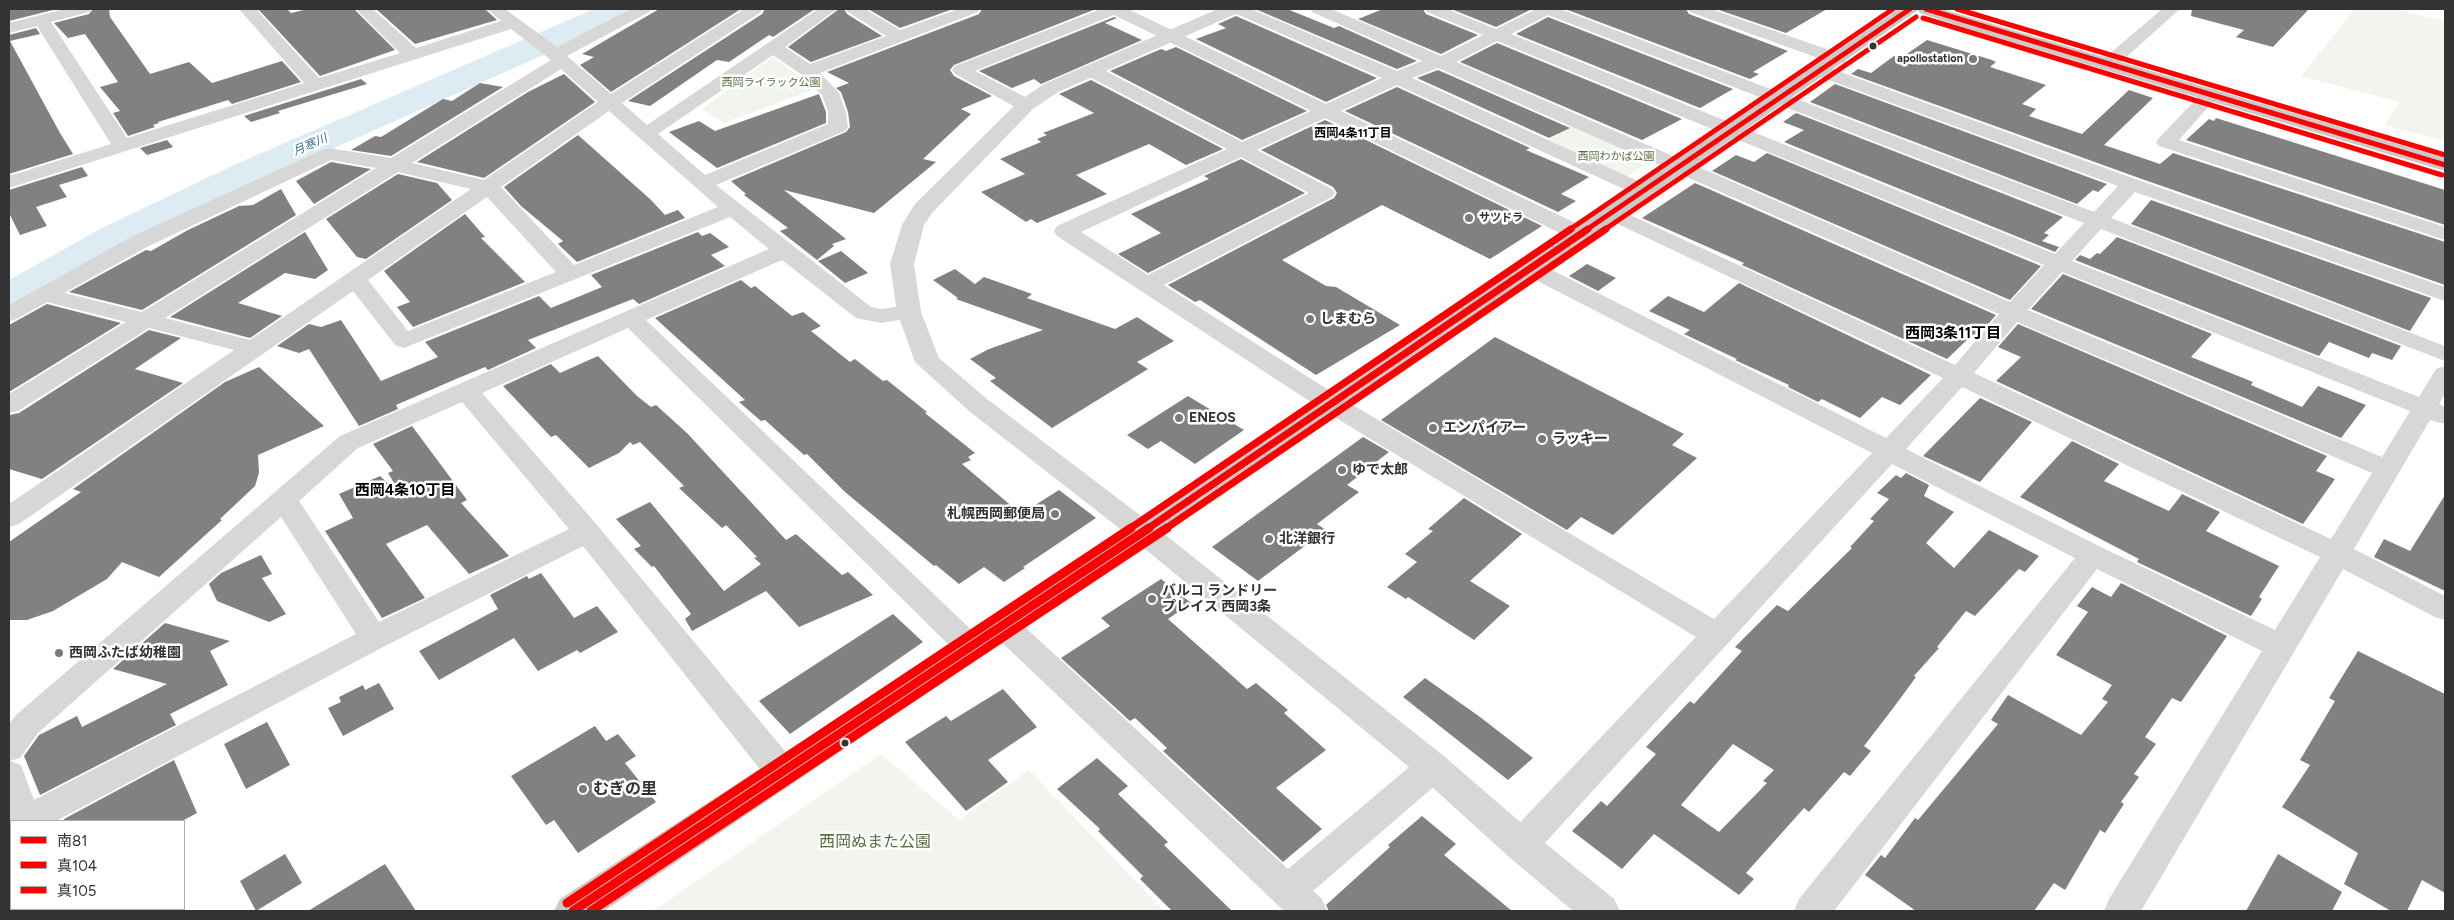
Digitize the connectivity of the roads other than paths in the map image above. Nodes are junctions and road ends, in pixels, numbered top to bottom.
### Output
1 (83, 9) edge
2 (247, 9) edge
3 (364, 9) edge
4 (495, 9) edge
5 (643, 9) edge
6 (754, 9) edge
7 (828, 9) edge
8 (854, 9) edge
9 (972, 9) edge
10 (1115, 9) edge
11 (1232, 9) edge
12 (1238, 9) edge
13 (1318, 9) edge
14 (1433, 9) edge
15 (1547, 9) edge
16 (1696, 9) edge
17 (1910, 9) edge
18 (1926, 9) edge
19 (2172, 9) edge
20 (41, 19) junction
21 (517, 27) junction
22 (9, 28) edge
23 (1496, 35) junction
24 (898, 36) junction
25 (1168, 36) junction
26 (772, 46) junction
27 (412, 54) junction
28 (555, 55) junction
29 (1443, 62) junction
30 (1829, 65) junction
31 (2107, 65) junction
32 (1090, 70) junction
33 (808, 71) junction
34 (1396, 78) junction
35 (315, 84) junction
36 (2210, 96) junction
37 (1781, 98) junction
38 (609, 103) junction
39 (1026, 104) junction
40 (1326, 112) junction
41 (1732, 131) junction
42 (646, 134) junction
43 (122, 146) junction
44 (1243, 150) junction
45 (395, 165) junction
46 (1680, 166) junction
47 (2445, 166) edge
48 (9, 182) edge
49 (702, 183) junction
50 (2131, 184) junction
51 (489, 187) junction
52 (1644, 191) junction
53 (732, 209) junction
54 (1610, 213) junction
55 (2098, 220) junction
56 (1580, 234) junction
57 (2445, 234) edge
58 (783, 251) junction
59 (2058, 263) junction
60 (1530, 268) junction
61 (570, 273) junction
62 (355, 279) junction
63 (1148, 284) junction
64 (43, 294) junction
65 (2445, 294) edge
66 (909, 312) junction
67 (2013, 312) junction
68 (9, 314) edge
69 (632, 319) junction
70 (146, 320) junction
71 (254, 348) junction
72 (2445, 354) edge
73 (2445, 374) edge
74 (1959, 376) junction
75 (466, 391) junction
76 (1332, 404) junction
77 (9, 405) edge
78 (2436, 412) edge
79 (1889, 451) junction
80 (2389, 470) junction
81 (284, 499) junction
82 (9, 517) edge
83 (587, 532) junction
84 (1143, 532) junction
85 (2336, 552) junction
86 (2093, 555) junction
87 (2445, 608) edge
88 (1004, 626) junction
89 (1717, 635) junction
90 (374, 638) junction
91 (2282, 647) junction
92 (971, 648) junction
93 (9, 748) edge
94 (1433, 767) junction
95 (782, 772) junction
96 (9, 775) edge
97 (24, 820) edge
98 (26, 820) edge
99 (1521, 845) junction
100 (1298, 901) edge
101 (572, 911) edge
102 (1601, 911) edge
103 (1812, 911) edge
104 (2122, 911) edge

1 - 20 street
2 - 35 street
3 - 27 street
4 - 21 street
5 - 28 street
6 - 38 street
7 - 26 street
8 - 24 street
9 - 24 street
10 - 25 street
10 - 39 street
11 - 25 street
12 - 34 street
13 - 29 street
14 - 23 street
15 - 23 street
15 - 37 street
16 - 30 street
17 - 30 main road
18 - 31 main road
19 - 31 street
20 - 22 street
20 - 43 street
21 - 27 street
21 - 28 street
23 - 29 street
23 - 41 street
24 - 33 street
25 - 32 street
25 - 40 street
26 - 33 street
26 - 42 street
27 - 35 street
28 - 38 street
28 - 45 street
29 - 34 street
29 - 46 street
30 - 37 main road
30 - 50 street
31 - 36 main road
32 - 39 street
32 - 44 street
33 - 49 street
34 - 40 street
34 - 52 street
35 - 43 street
36 - 47 main road
36 - 57 street
37 - 41 main road
37 - 55 street
38 - 42 street
38 - 51 street
39 - 66 street
40 - 44 street
40 - 56 street
41 - 46 main road
41 - 59 street
42 - 49 street
43 - 48 street
44 - 63 street
44 - 63 street
45 - 51 street
45 - 64 street
45 - 70 street
46 - 52 main road
46 - 67 street
49 - 53 street
50 - 55 street
50 - 65 street
51 - 61 street
51 - 62 street
52 - 54 main road
53 - 58 street
53 - 61 street
54 - 56 main road
54 - 74 street
55 - 59 street
55 - 72 street
56 - 60 main road
58 - 66 street
58 - 69 street
59 - 67 street
59 - 78 street
60 - 76 main road
60 - 79 street
61 - 62 street
62 - 71 street
63 - 76 street
64 - 68 street
64 - 70 street
66 - 84 street
67 - 74 street
67 - 80 street
69 - 75 street
69 - 92 street
70 - 71 street
70 - 77 street
71 - 82 street
73 - 78 street
74 - 79 street
74 - 85 street
75 - 81 street
75 - 83 street
76 - 84 main road
76 - 89 street
78 - 80 street
79 - 86 street
79 - 89 street
80 - 85 street
81 - 90 street
81 - 93 street
83 - 90 street
83 - 95 street
84 - 88 main road
84 - 94 street
85 - 87 street
85 - 91 street
86 - 91 street
86 - 103 street
88 - 92 main road
88 - 100 street
89 - 99 street
90 - 98 street
91 - 104 street
92 - 95 main road
94 - 99 street
94 - 100 street
95 - 101 main road
96 - 97 street
99 - 102 street

